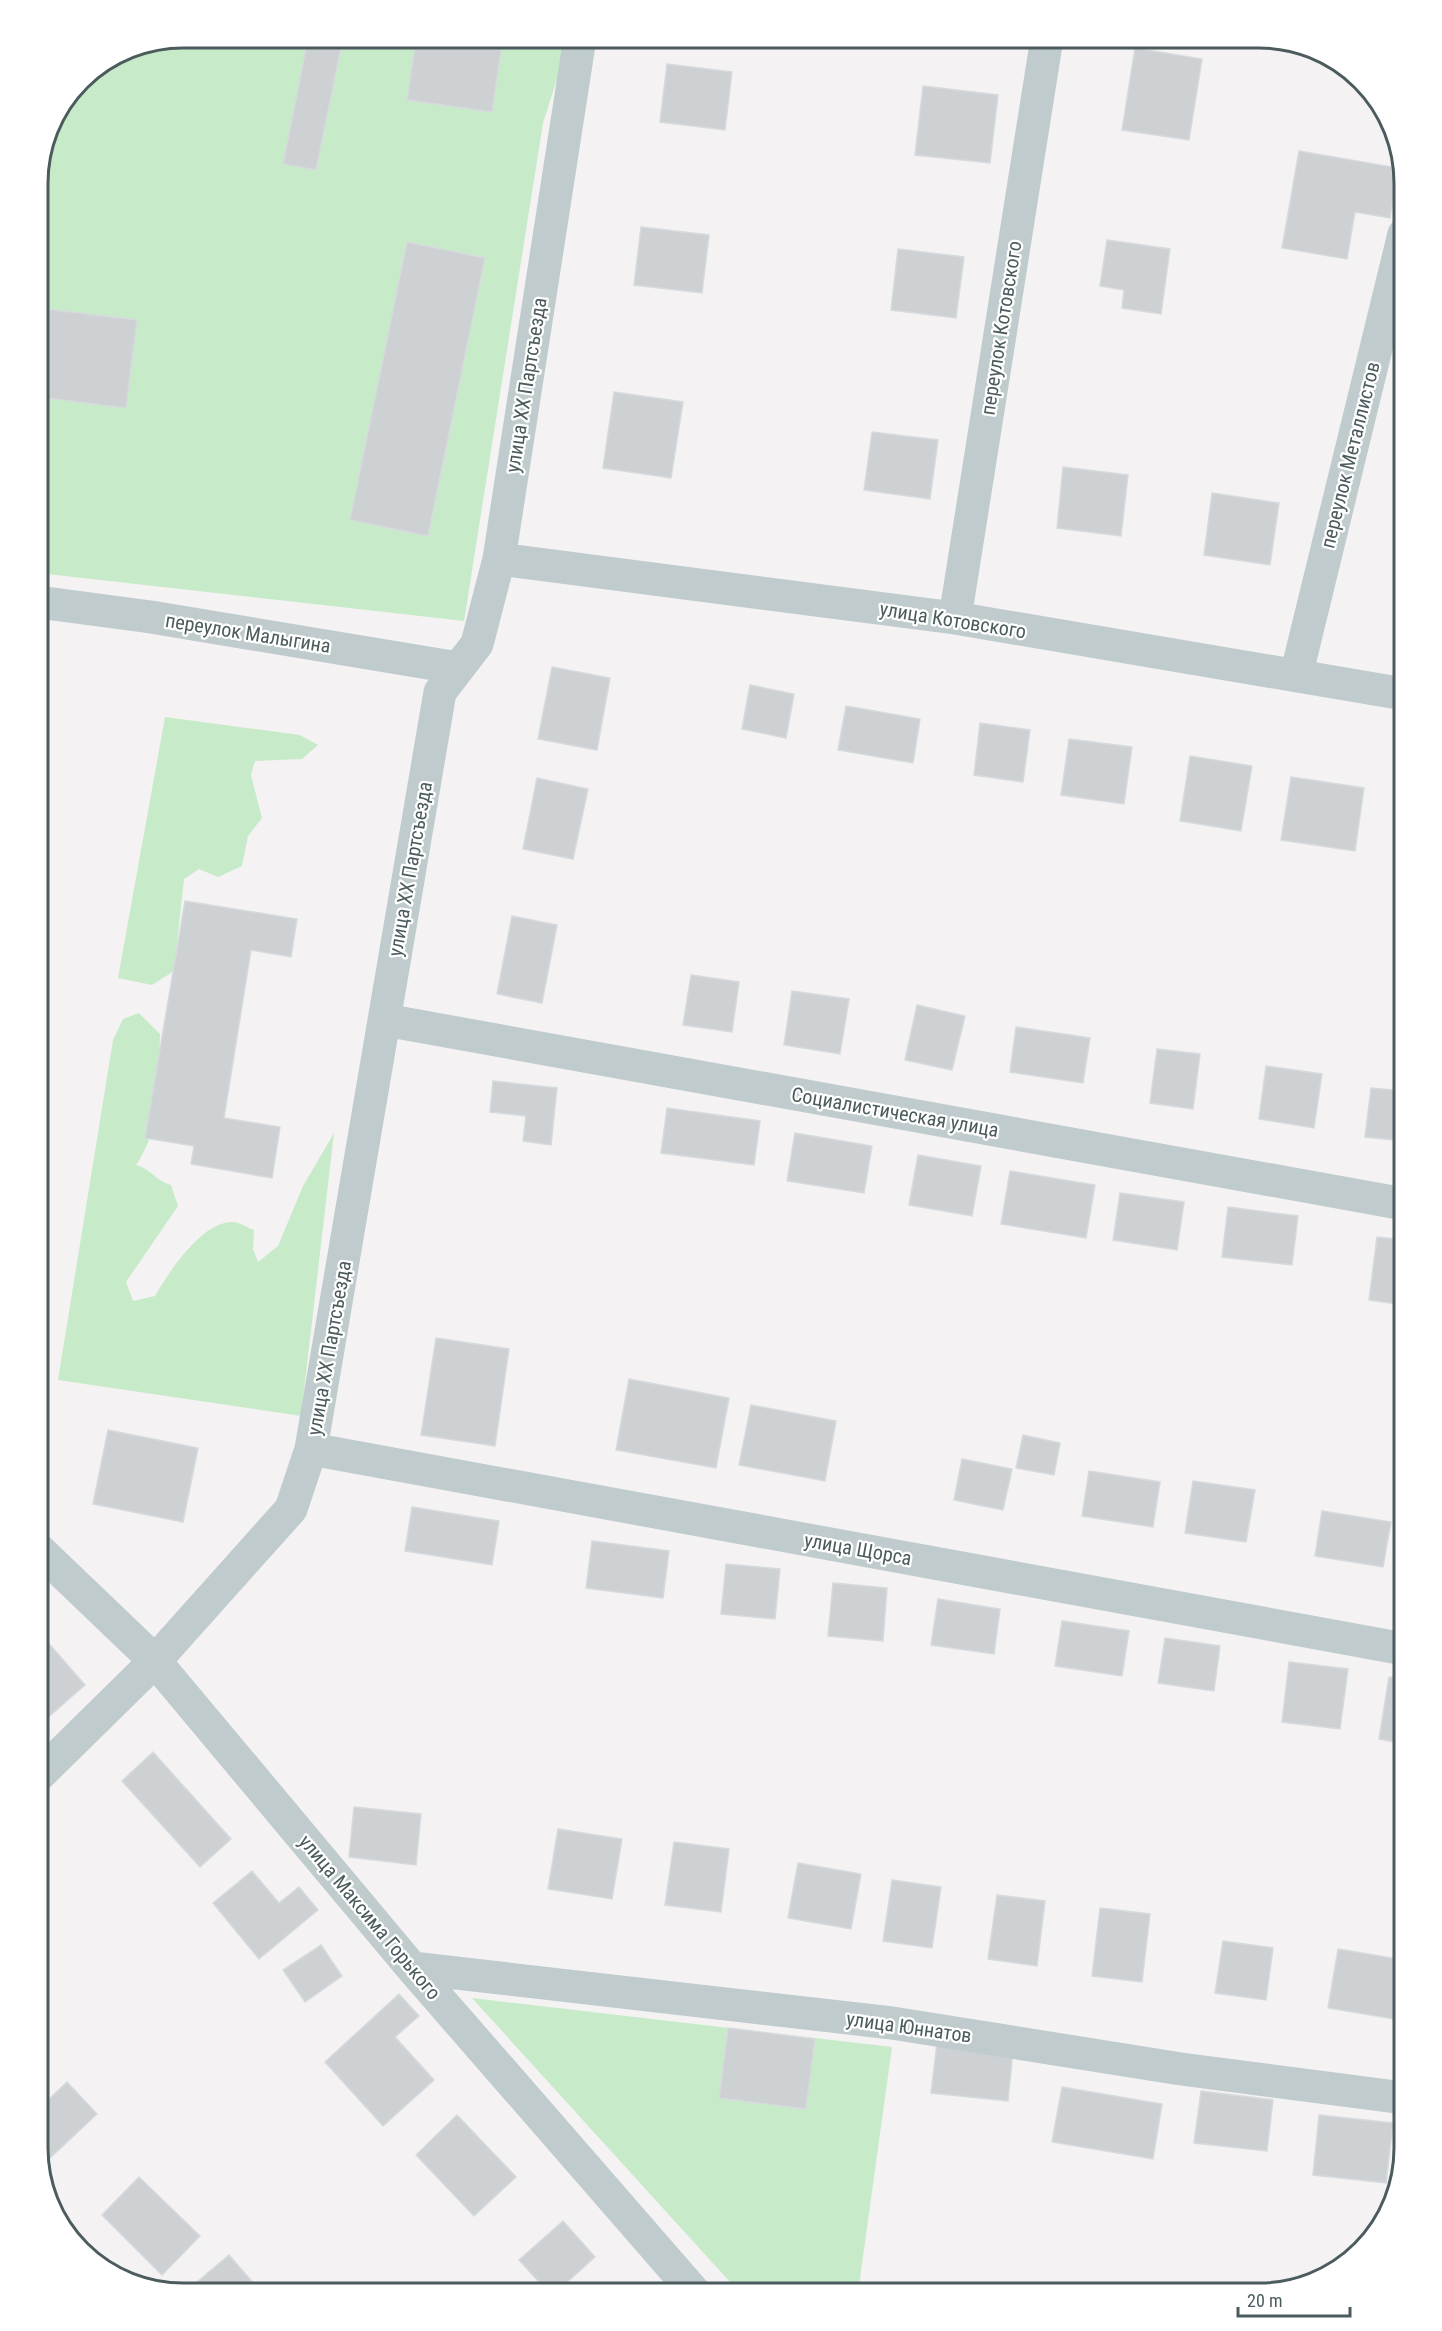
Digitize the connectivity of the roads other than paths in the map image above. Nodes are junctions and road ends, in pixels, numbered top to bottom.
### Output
1 (578, 48) edge
2 (1045, 48) edge
3 (1394, 275) edge
4 (499, 559) junction
5 (48, 603) edge
6 (955, 618) junction
7 (458, 668) junction
8 (1296, 676) junction
9 (1394, 692) edge
10 (385, 1020) junction
11 (1394, 1202) edge
12 (311, 1449) junction
13 (48, 1559) edge
14 (1394, 1647) edge
15 (155, 1661) junction
16 (48, 1766) edge
17 (412, 1968) junction
18 (1394, 2097) edge
19 (686, 2283) edge

1 - 4 street, улица XX Партсъезда
2 - 6 street, переулок Котовского
3 - 8 street, переулок Металлистов
4 - 6 street, улица Котовского
4 - 7 street, улица XX Партсъезда
5 - 7 street, переулок Малыгина
6 - 8 street, улица Котовского
7 - 10 street, улица XX Партсъезда
8 - 9 street, улица Котовского
10 - 11 street, Социалистическая улица
10 - 12 street, улица XX Партсъезда
12 - 14 street, улица Щорса
12 - 15 street, улица XX Партсъезда
13 - 15 street, улица Максима Горького
15 - 16 street, улица XX Партсъезда
15 - 17 street, улица Максима Горького
17 - 18 street, улица Юннатов
17 - 19 street, улица Максима Горького

